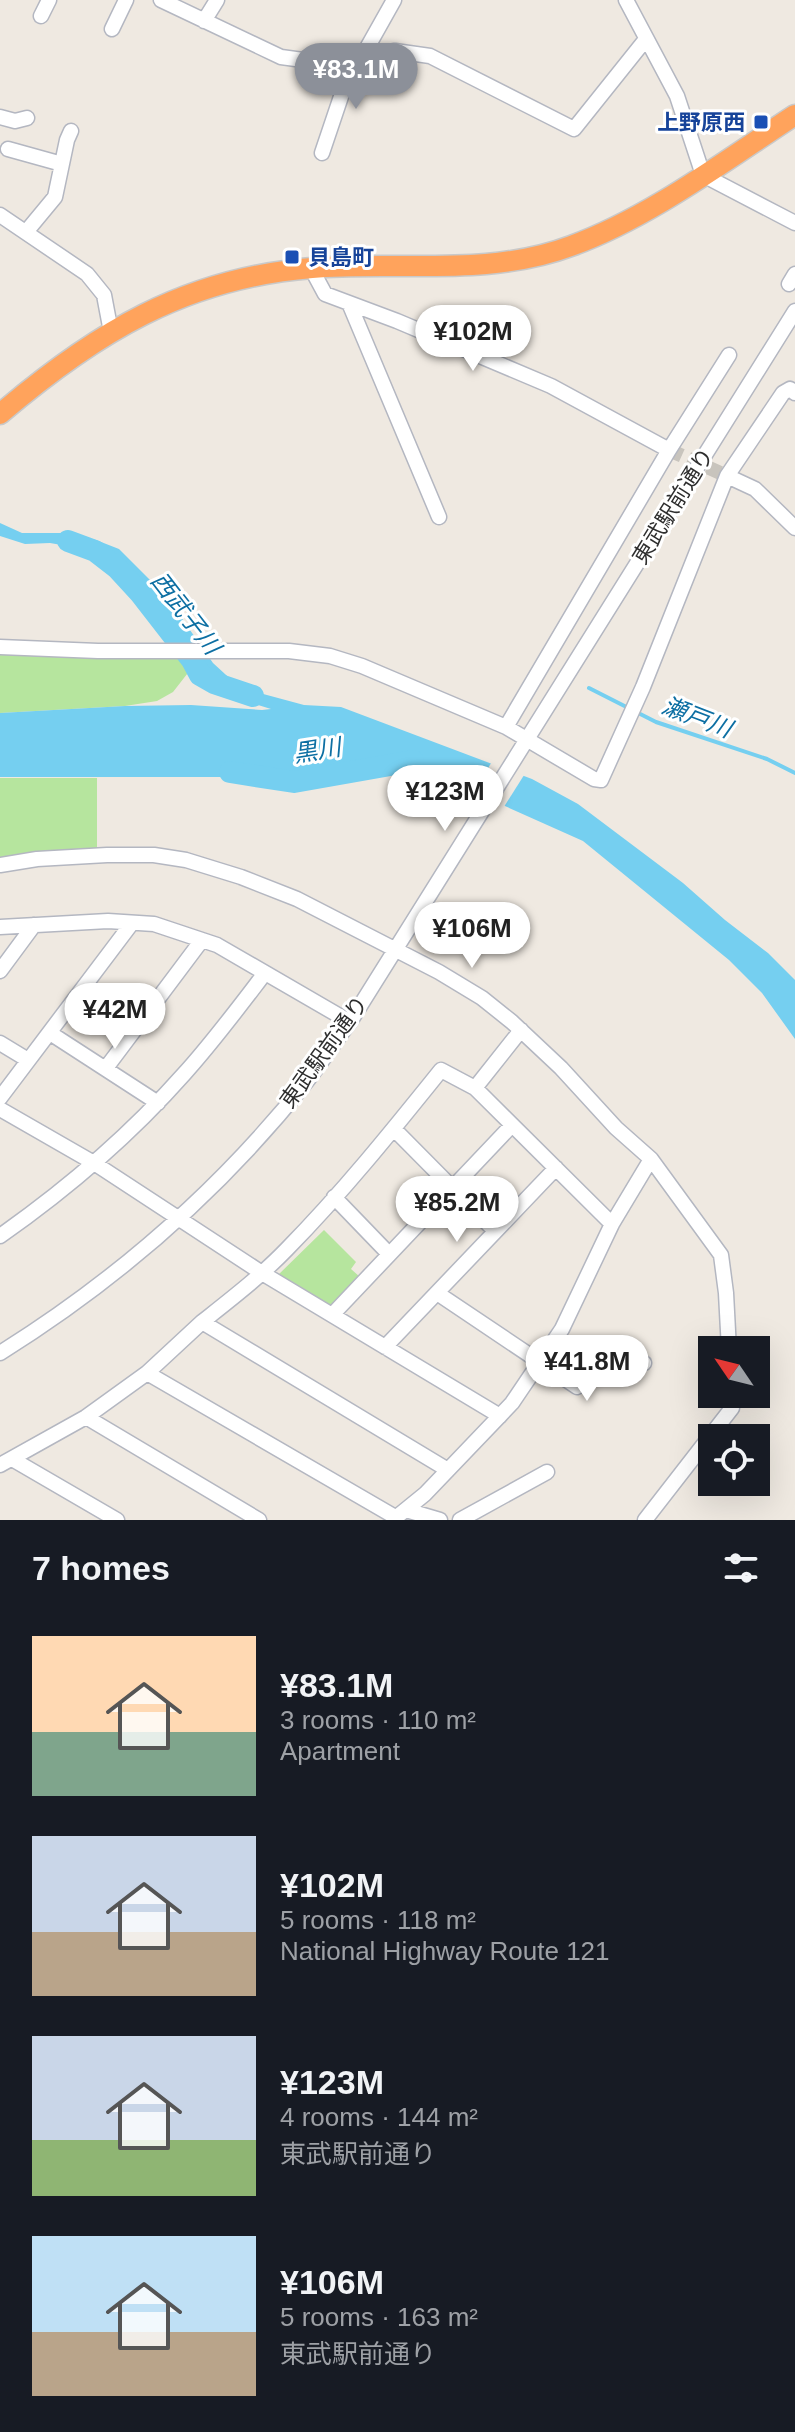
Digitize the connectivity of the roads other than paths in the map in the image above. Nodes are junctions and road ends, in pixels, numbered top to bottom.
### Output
1 (49, 0) edge
2 (126, 0) edge
3 (161, 0) edge
4 (217, 0) edge
5 (394, 0) edge
6 (626, 0) edge
7 (41, 16) dead end
8 (204, 21) junction
9 (112, 29) dead end
10 (646, 39) junction
11 (358, 58) junction
12 (795, 115) edge
13 (0, 117) edge
14 (27, 118) dead end
15 (71, 131) dead end
16 (8, 149) dead end
17 (322, 153) dead end
18 (62, 164) junction
19 (703, 175) junction
20 (0, 215) edge
21 (795, 223) edge
22 (26, 232) junction
23 (311, 268) junction
24 (349, 303) junction
25 (795, 311) edge
26 (111, 332) junction
27 (729, 355) dead end
28 (795, 393) edge
29 (0, 414) edge
30 (669, 450) junction
31 (727, 476) junction
32 (439, 517) dead end
33 (795, 528) edge
34 (0, 647) edge
35 (506, 727) junction
36 (525, 742) junction
37 (0, 865) edge
38 (132, 923) junction
39 (34, 925) junction
40 (0, 927) edge
41 (202, 940) junction
42 (398, 945) junction
43 (0, 971) edge
44 (265, 973) junction
45 (350, 1022) junction
46 (521, 1030) junction
47 (50, 1033) junction
48 (0, 1043) edge
49 (28, 1060) junction
50 (106, 1068) junction
51 (475, 1088) junction
52 (0, 1098) edge
53 (158, 1103) junction
54 (0, 1109) edge
55 (512, 1125) junction
56 (394, 1129) junction
57 (651, 1159) junction
58 (94, 1163) junction
59 (556, 1168) junction
60 (452, 1188) junction
61 (334, 1197) junction
62 (179, 1218) junction
63 (612, 1224) junction
64 (495, 1231) junction
65 (0, 1236) edge
66 (389, 1254) junction
67 (262, 1273) junction
68 (437, 1293) junction
69 (332, 1315) junction
70 (202, 1322) junction
71 (728, 1336) edge
72 (385, 1347) junction
73 (0, 1353) edge
74 (540, 1361) junction
75 (644, 1363) dead end
76 (147, 1373) junction
77 (732, 1408) edge
78 (500, 1416) junction
79 (86, 1417) junction
80 (6, 1462) edge
81 (448, 1470) junction
82 (547, 1472) dead end
83 (399, 1516) edge
84 (117, 1520) edge
85 (259, 1520) edge
86 (440, 1520) edge
87 (460, 1520) edge
88 (645, 1520) edge

1 - 7 street
2 - 9 street
3 - 8 street
4 - 8 street
5 - 11 street
6 - 10 street
8 - 11 street
10 - 11 street
10 - 19 street
11 - 17 street
12 - 19 highway
13 - 14 street
15 - 18 street
16 - 18 street
18 - 22 street
19 - 21 street
19 - 23 highway
20 - 22 street
22 - 26 street
23 - 24 street
23 - 26 highway
24 - 30 street
24 - 32 street
25 - 36 street, 東武駅前通り
26 - 29 highway
27 - 30 street
28 - 31 street
30 - 35 street
31 - 33 street
31 - 36 street
34 - 35 street
35 - 36 street
36 - 42 street, 東武駅前通り
37 - 42 street
38 - 39 street
38 - 41 street
38 - 47 street
39 - 40 street
39 - 43 street
41 - 44 street
41 - 50 street
42 - 45 street, 東武駅前通り
42 - 46 street
44 - 45 street
44 - 53 street
45 - 62 street, 東武駅前通り
46 - 51 street
46 - 57 street
47 - 49 street
47 - 50 street
48 - 49 street
49 - 52 street
50 - 53 street
51 - 55 street
51 - 56 street
53 - 58 street
54 - 58 street
55 - 59 street
55 - 60 street
56 - 60 street
56 - 61 street
57 - 63 street
57 - 71 street
58 - 62 street
58 - 65 street
59 - 63 street
59 - 64 street
60 - 64 street
60 - 66 street
61 - 66 street
61 - 67 street
62 - 67 street
62 - 73 street, 東武駅前通り
63 - 74 street
64 - 68 street
66 - 69 street
67 - 69 street
67 - 70 street
68 - 72 street
68 - 74 street
69 - 72 street
70 - 76 street
70 - 81 street
72 - 78 street
74 - 75 street
74 - 78 street
76 - 79 street
76 - 83 street
77 - 88 street
78 - 81 street
79 - 80 street
79 - 85 street
80 - 84 street
81 - 83 street
82 - 87 street
83 - 86 street

